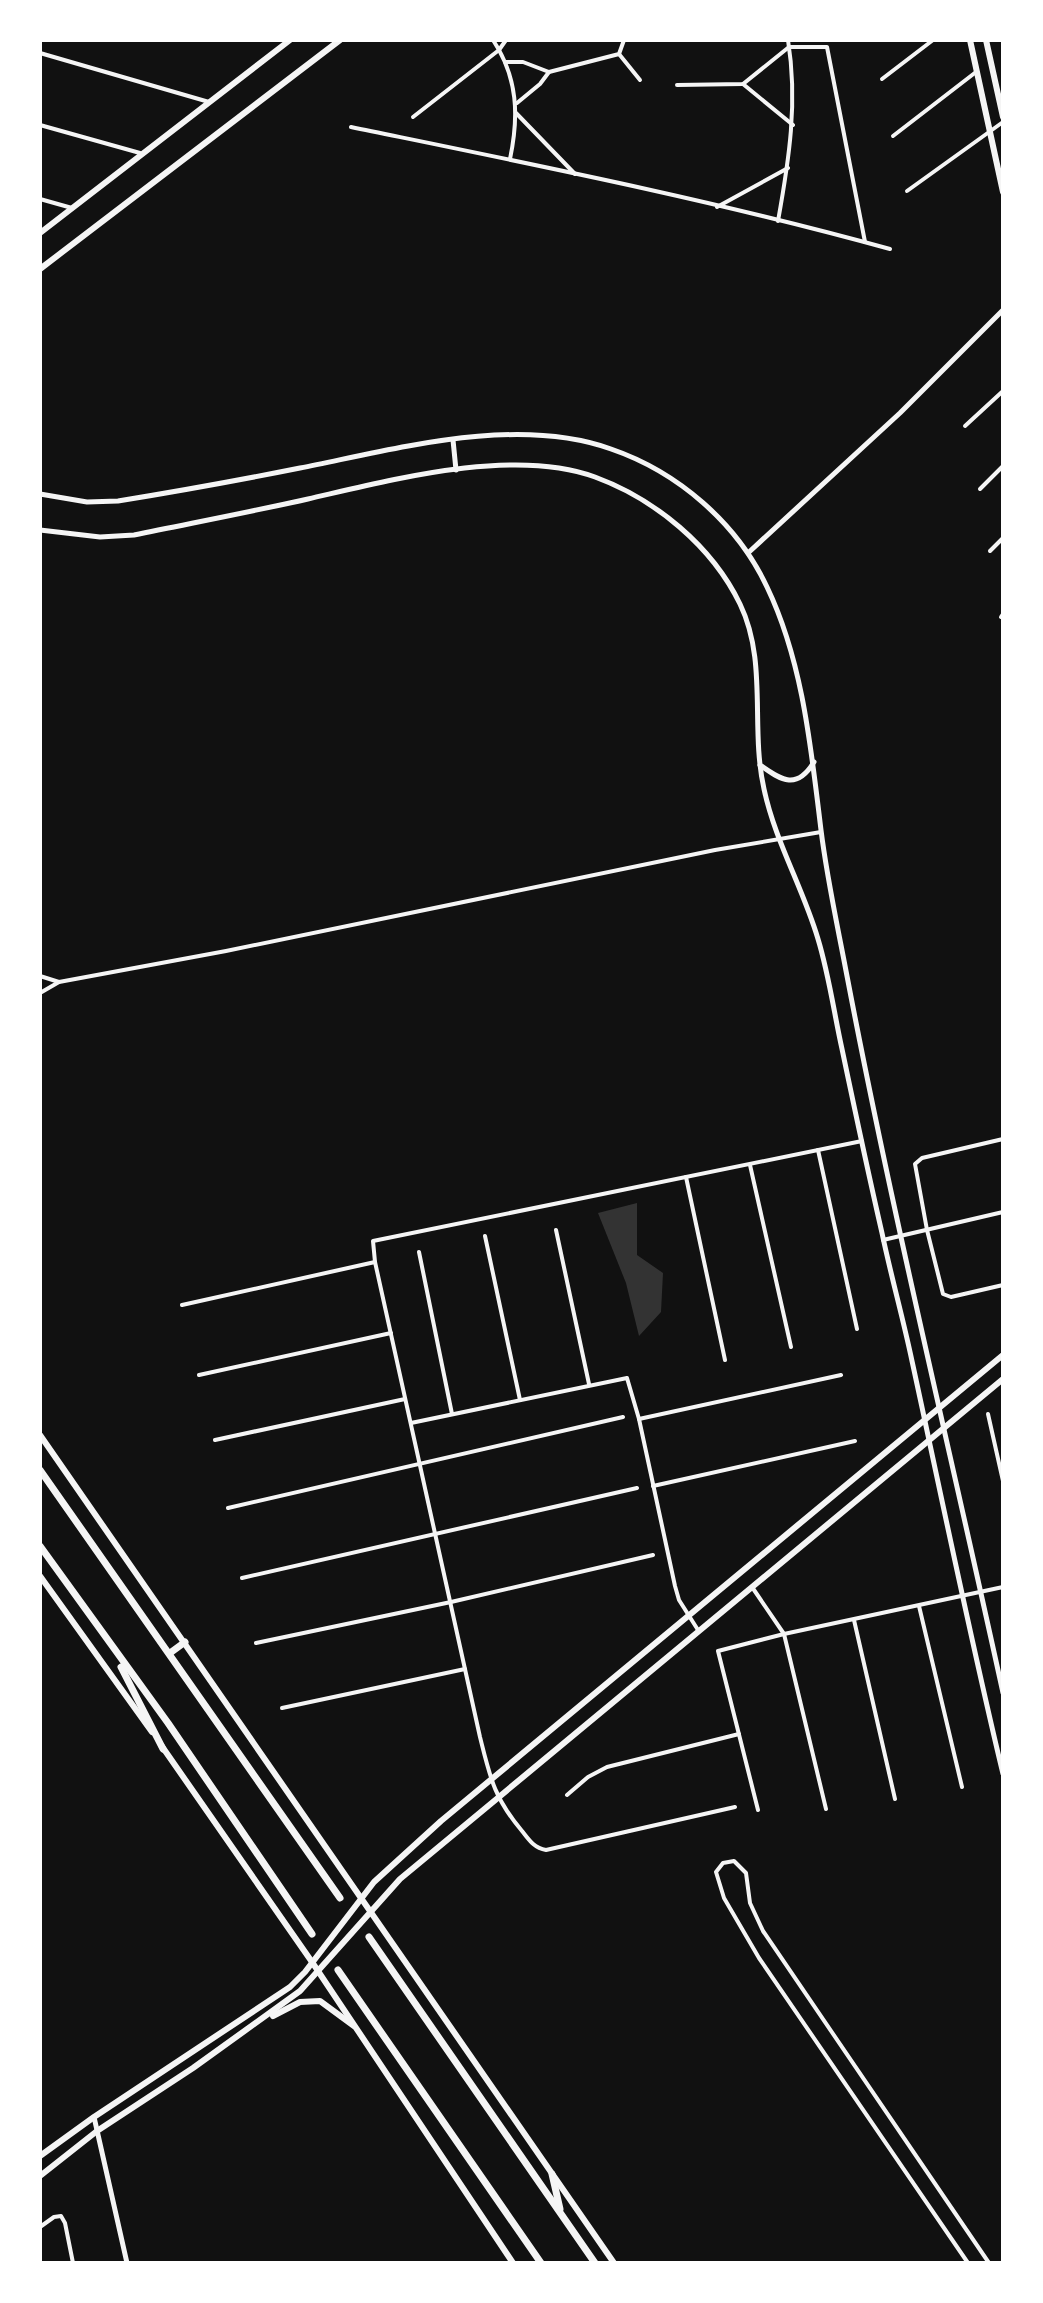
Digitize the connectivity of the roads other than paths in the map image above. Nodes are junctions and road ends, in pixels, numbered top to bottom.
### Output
1 (290, 40) edge
2 (340, 40) edge
3 (493, 40) edge
4 (506, 40) edge
5 (624, 40) edge
6 (788, 40) edge
7 (933, 40) edge
8 (970, 40) edge
9 (986, 40) edge
10 (789, 47) junction
11 (499, 50) junction
12 (40, 53) edge
13 (619, 54) junction
14 (505, 62) junction
15 (977, 71) junction
16 (549, 72) junction
17 (882, 79) dead end
18 (640, 80) dead end
19 (743, 84) junction
20 (677, 85) dead end
21 (209, 102) junction
22 (517, 103) junction
23 (516, 113) junction
24 (413, 117) dead end
25 (1003, 120) edge
26 (40, 125) edge
27 (793, 125) junction
28 (351, 127) dead end
29 (991, 131) junction
30 (893, 136) dead end
31 (143, 154) junction
32 (510, 159) junction
33 (788, 168) junction
34 (575, 174) junction
35 (907, 191) dead end
36 (1003, 192) edge
37 (40, 199) edge
38 (717, 207) junction
39 (72, 208) junction
40 (778, 221) junction
41 (40, 233) edge
42 (865, 242) junction
43 (890, 249) dead end
44 (40, 269) edge
45 (1003, 310) edge
46 (1003, 391) edge
47 (965, 426) dead end
48 (453, 440) junction
49 (1003, 466) edge
50 (456, 471) junction
51 (980, 489) dead end
52 (40, 494) edge
53 (40, 530) edge
54 (1003, 538) edge
55 (990, 551) dead end
56 (748, 553) junction
57 (814, 762) junction
58 (760, 765) junction
59 (821, 832) junction
60 (779, 838) junction
61 (40, 976) edge
62 (59, 982) junction
63 (40, 993) edge
64 (1003, 1139) edge
65 (862, 1141) junction
66 (818, 1150) junction
67 (750, 1165) junction
68 (686, 1177) junction
69 (1003, 1212) edge
70 (556, 1230) dead end
71 (927, 1230) junction
72 (485, 1236) dead end
73 (901, 1236) junction
74 (883, 1240) junction
75 (419, 1252) dead end
76 (375, 1262) junction
77 (1003, 1285) edge
78 (182, 1305) dead end
79 (857, 1329) dead end
80 (391, 1333) junction
81 (791, 1347) dead end
82 (1003, 1355) edge
83 (725, 1360) dead end
84 (199, 1375) dead end
85 (841, 1375) dead end
86 (1003, 1379) edge
87 (589, 1384) junction
88 (405, 1399) junction
89 (520, 1400) junction
90 (940, 1407) junction
91 (988, 1414) dead end
92 (453, 1415) junction
93 (623, 1417) dead end
94 (639, 1419) junction
95 (924, 1420) junction
96 (411, 1423) junction
97 (944, 1429) junction
98 (40, 1435) edge
99 (215, 1440) dead end
100 (855, 1441) dead end
101 (928, 1442) junction
102 (421, 1465) junction
103 (40, 1470) edge
104 (1003, 1481) edge
105 (653, 1486) junction
106 (637, 1488) dead end
107 (228, 1508) dead end
108 (437, 1534) junction
109 (40, 1546) edge
110 (653, 1555) dead end
111 (40, 1576) edge
112 (242, 1578) dead end
113 (752, 1587) junction
114 (1003, 1587) edge
115 (981, 1591) junction
116 (960, 1594) junction
117 (451, 1602) junction
118 (919, 1605) junction
119 (689, 1616) junction
120 (854, 1620) junction
121 (698, 1630) junction
122 (784, 1634) junction
123 (185, 1642) junction
124 (256, 1643) dead end
125 (111, 1647) junction
126 (170, 1653) junction
127 (465, 1669) junction
128 (1003, 1693) edge
129 (282, 1708) dead end
130 (740, 1734) junction
131 (163, 1749) junction
132 (1003, 1774) edge
133 (491, 1781) junction
134 (962, 1787) dead end
135 (567, 1795) dead end
136 (497, 1797) junction
137 (895, 1799) dead end
138 (735, 1807) dead end
139 (826, 1809) dead end
140 (758, 1810) dead end
141 (340, 1898) dead end
142 (361, 1899) junction
143 (370, 1911) junction
144 (312, 1934) dead end
145 (369, 1937) dead end
146 (312, 1962) junction
147 (338, 1970) dead end
148 (318, 1973) junction
149 (259, 2023) junction
150 (356, 2027) junction
151 (94, 2117) junction
152 (97, 2131) junction
153 (40, 2156) edge
154 (552, 2174) junction
155 (40, 2176) edge
156 (561, 2215) junction
157 (40, 2227) edge
158 (73, 2263) edge
159 (127, 2263) edge
160 (513, 2263) edge
161 (541, 2263) edge
162 (595, 2263) edge
163 (614, 2263) edge
164 (968, 2263) edge
165 (989, 2263) edge

1 - 21 main road
2 - 44 main road
3 - 11 street
4 - 11 street
5 - 13 street
6 - 10 street
7 - 17 street
8 - 15 main road
9 - 25 main road
10 - 19 street
10 - 27 street
10 - 42 street
11 - 14 street
11 - 24 street
12 - 21 street
13 - 16 street
13 - 18 street
14 - 16 street
14 - 22 street
15 - 29 main road
15 - 30 street
16 - 22 street
19 - 20 street
19 - 27 street
21 - 31 main road
22 - 23 street
23 - 32 street
23 - 34 street
25 - 29 street
26 - 31 street
27 - 33 street
28 - 32 street
29 - 35 street
29 - 36 main road
31 - 39 main road
32 - 34 street
33 - 38 street
33 - 40 street
34 - 38 street
37 - 39 street
38 - 40 street
39 - 41 main road
40 - 42 street
42 - 43 street
45 - 56 street
46 - 47 street
48 - 50 street
48 - 52 street
48 - 56 street
49 - 51 street
50 - 53 street
50 - 58 street
54 - 55 street
56 - 57 street
57 - 58 street
57 - 59 street
58 - 60 street
59 - 60 street
59 - 73 street
60 - 62 street
60 - 65 street
61 - 62 street
62 - 63 street
64 - 71 street
65 - 66 street
65 - 74 street
66 - 67 street
66 - 79 street
67 - 68 street
67 - 81 street
68 - 76 street
68 - 83 street
69 - 71 street
70 - 87 street
71 - 73 street
71 - 77 street
72 - 89 street
73 - 74 street
73 - 90 street
74 - 95 street
75 - 92 street
76 - 78 street
76 - 80 street
80 - 84 street
80 - 88 street
82 - 90 main road
85 - 94 street
86 - 97 main road
87 - 89 street
87 - 94 street
88 - 96 street
88 - 99 street
89 - 92 street
90 - 95 main road
90 - 97 street
91 - 104 street
92 - 96 street
93 - 102 street
94 - 105 street
95 - 101 street
95 - 119 main road
96 - 102 street
97 - 101 main road
97 - 115 street
98 - 123 main road
100 - 105 street
101 - 113 main road
101 - 116 street
102 - 107 street
102 - 108 street
103 - 126 highway
105 - 119 street
106 - 108 street
108 - 112 street
108 - 117 street
109 - 125 highway
110 - 117 street
111 - 131 main road
113 - 121 main road
113 - 122 street
114 - 115 street
115 - 116 street
115 - 128 street
116 - 118 street
116 - 132 street
117 - 124 street
117 - 127 street
118 - 120 street
118 - 134 street
119 - 121 street
119 - 133 main road
120 - 122 street
120 - 137 street
121 - 136 main road
122 - 130 street
122 - 139 street
123 - 126 highway
123 - 142 main road
125 - 131 highway
125 - 144 highway
126 - 141 highway
127 - 129 street
127 - 133 street
130 - 135 street
130 - 140 street
131 - 146 main road
133 - 136 street
133 - 142 main road
136 - 138 street
136 - 143 main road
142 - 143 main road
142 - 146 main road
143 - 148 main road
143 - 154 main road
145 - 156 highway
146 - 148 main road
146 - 151 main road
147 - 161 highway
148 - 149 main road
148 - 150 main road
149 - 150 main road
149 - 152 main road
150 - 160 main road
151 - 152 street
151 - 153 main road
152 - 155 main road
152 - 159 street
154 - 156 highway
154 - 163 main road
156 - 162 highway
157 - 158 street
164 - 165 street

